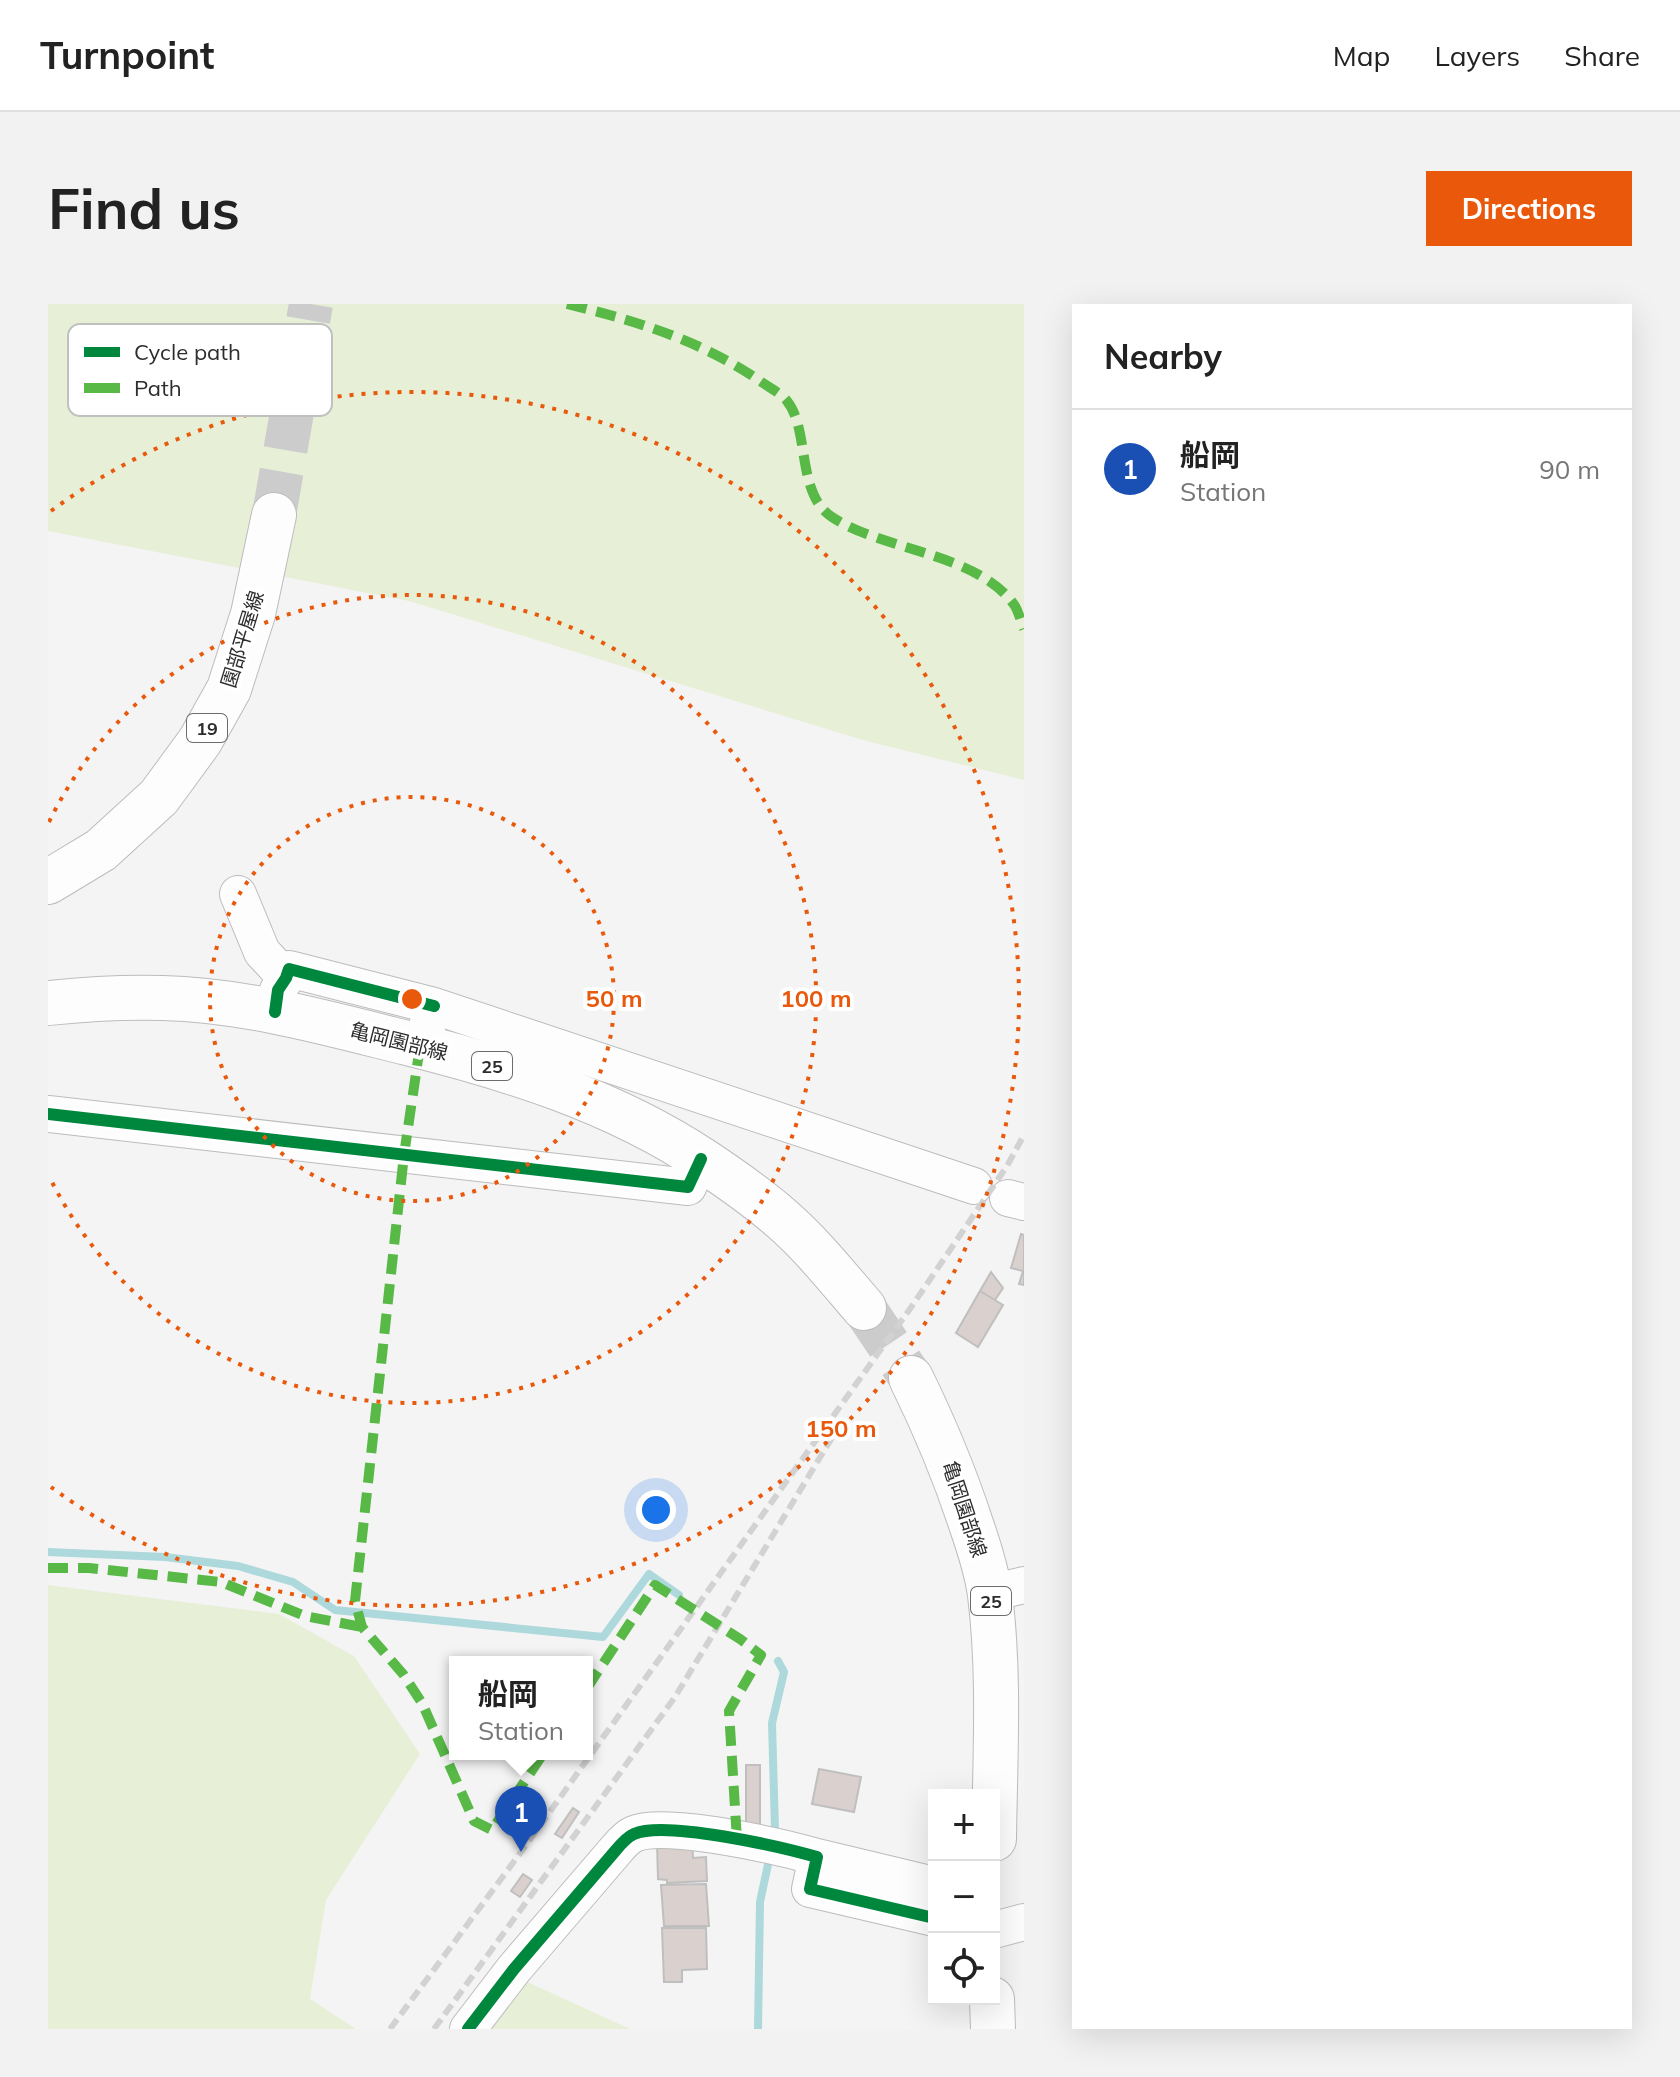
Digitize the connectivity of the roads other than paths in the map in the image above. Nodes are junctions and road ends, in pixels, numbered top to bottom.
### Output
1 (274, 515) tunnel mouth
2 (48, 882) edge
3 (238, 894) dead end
4 (280, 995) junction
5 (48, 1003) edge
6 (427, 1026) junction
7 (48, 1114) edge
8 (701, 1159) junction
9 (1002, 1195) edge
10 (864, 1308) tunnel mouth
11 (911, 1378) tunnel mouth
12 (1007, 1589) edge
13 (994, 1789) edge
14 (790, 1850) junction
15 (928, 1884) edge
16 (928, 1917) edge
17 (1024, 1922) edge
18 (1000, 1928) edge
19 (992, 2005) edge
20 (468, 2029) edge
21 (993, 2029) edge

1 - 2 main road, 園部平屋線 / 19
3 - 4 street
4 - 5 main road, 亀岡園部線 / 25
4 - 6 main road, 亀岡園部線 / 25
6 - 8 main road, 亀岡園部線 / 25
6 - 9 street
7 - 8 street
8 - 10 main road, 亀岡園部線 / 25
11 - 12 main road, 亀岡園部線 / 25
12 - 13 main road, 亀岡園部線 / 25
14 - 15 street
14 - 16 street
14 - 20 street
17 - 18 street
19 - 21 main road

